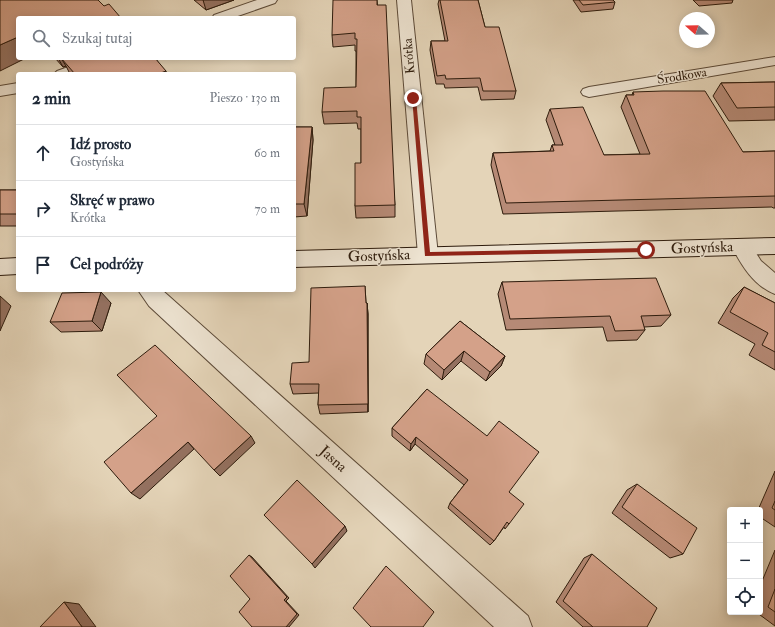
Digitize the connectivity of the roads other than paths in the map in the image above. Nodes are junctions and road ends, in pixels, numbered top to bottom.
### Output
1 (270, 0) edge
2 (404, 0) edge
3 (225, 16) edge
4 (101, 60) edge
5 (775, 61) edge
6 (68, 72) edge
7 (16, 88) edge
8 (0, 91) edge
9 (590, 92) dead end
10 (775, 246) edge
11 (742, 247) junction
12 (428, 255) junction
13 (296, 259) edge
14 (16, 266) edge
15 (0, 267) edge
16 (775, 285) edge
17 (151, 292) edge
18 (517, 627) edge

1 - 3 street
2 - 12 street, Krótka
4 - 6 street
5 - 9 street, Środkowa
7 - 8 street
10 - 11 street, Gostyńska
11 - 12 street, Gostyńska
11 - 16 street
12 - 13 street, Gostyńska
14 - 15 street
17 - 18 street, Jasna

